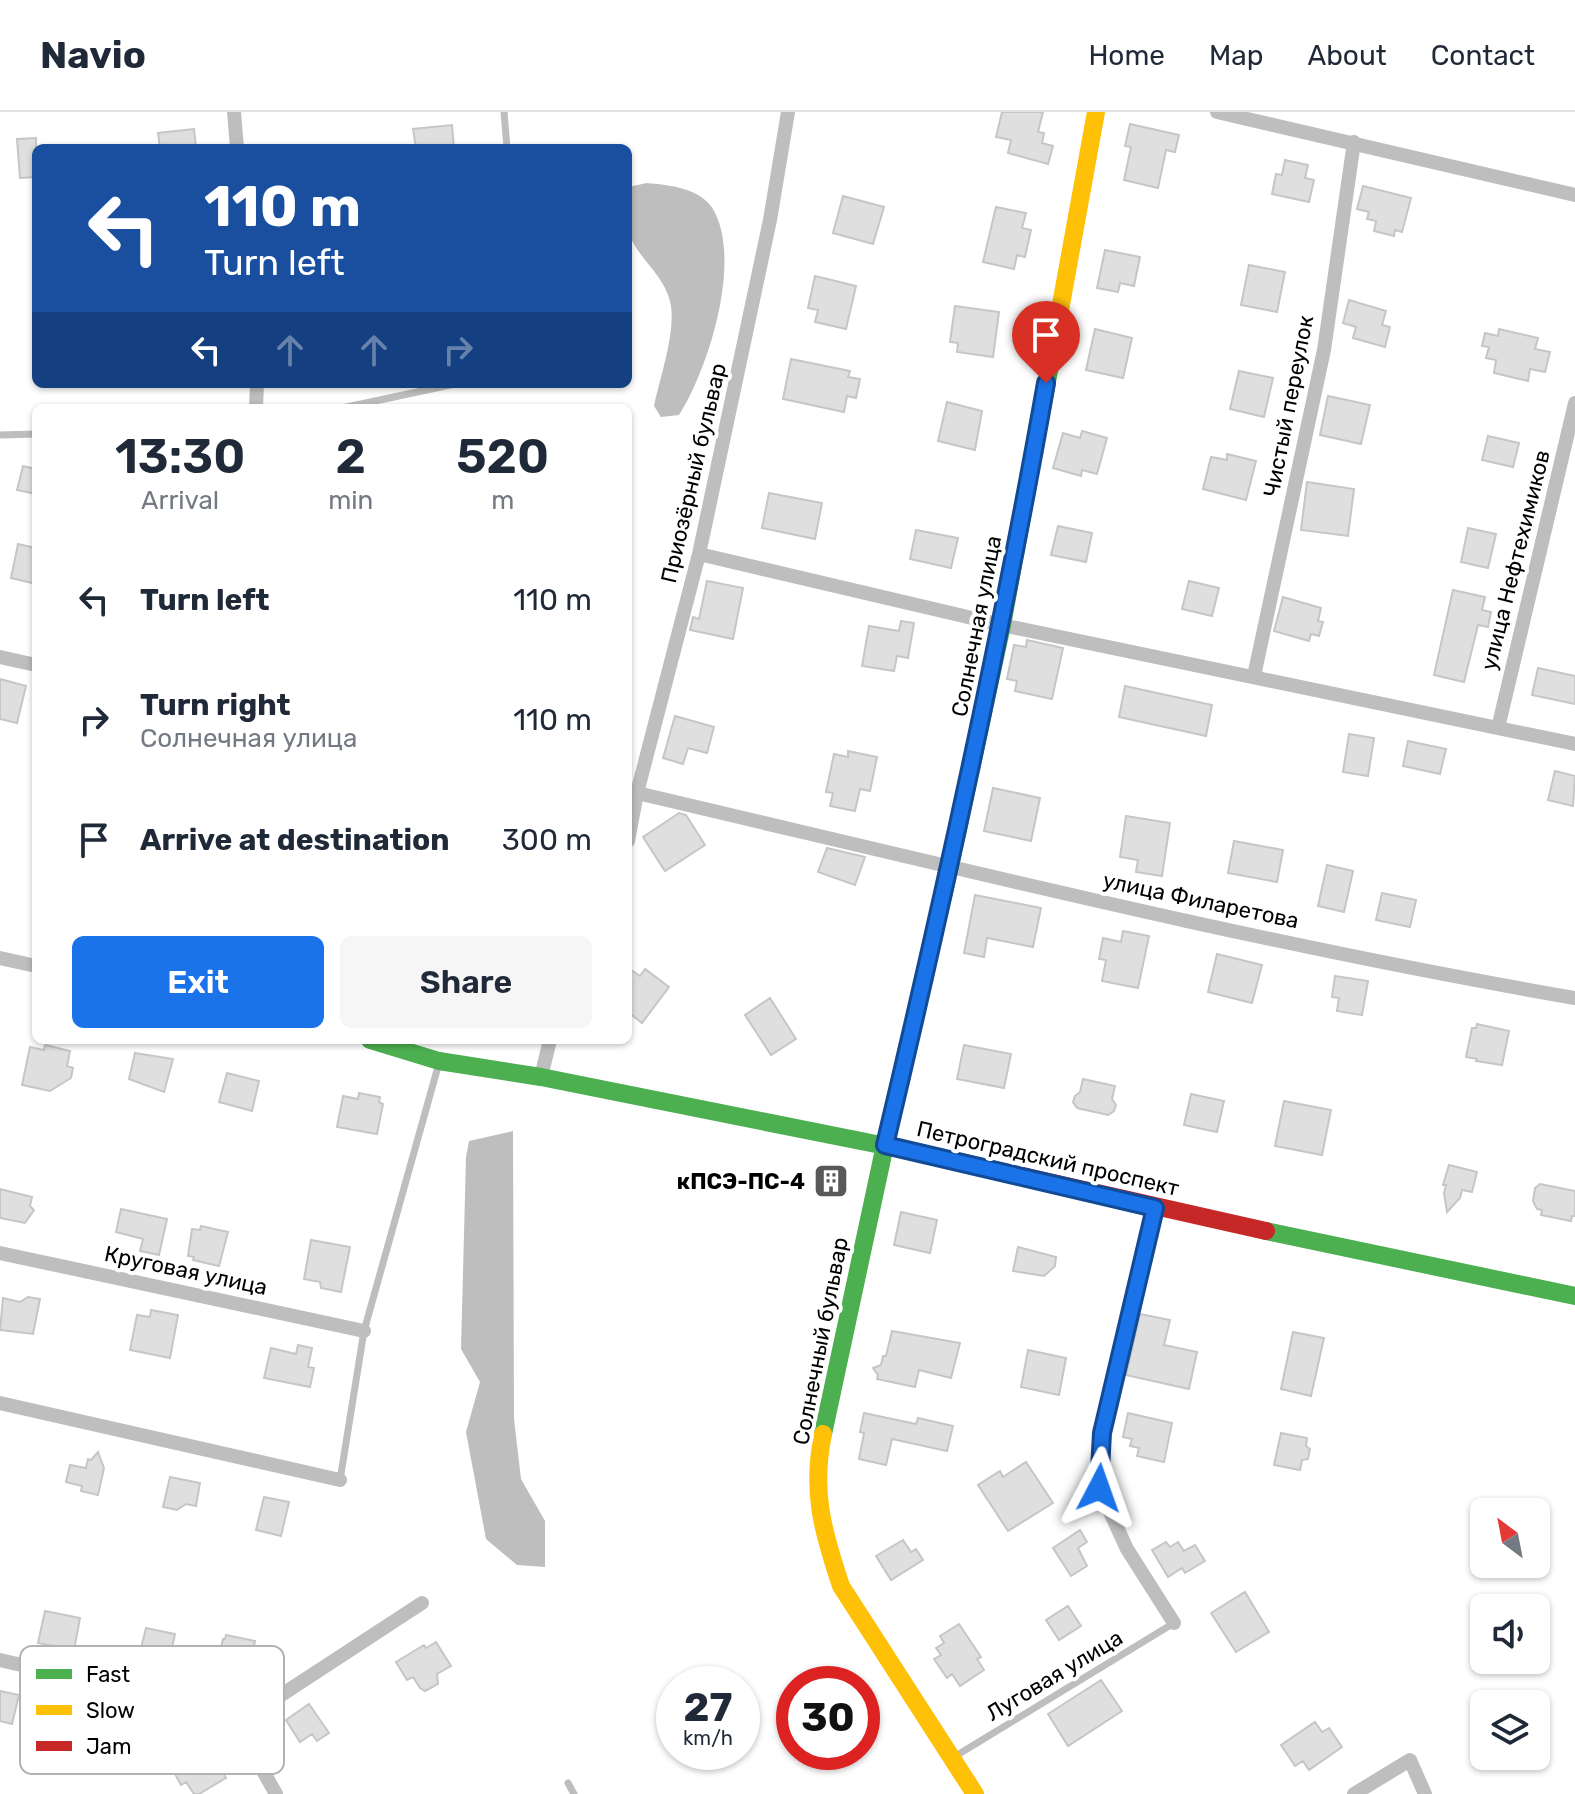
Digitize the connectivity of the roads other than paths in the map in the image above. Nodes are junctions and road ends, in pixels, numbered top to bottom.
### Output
1 (234, 112) edge
2 (504, 112) edge
3 (788, 112) edge
4 (1096, 112) edge
5 (1217, 112) edge
6 (1354, 142) junction
7 (237, 144) edge
8 (507, 144) edge
9 (1575, 195) edge
10 (436, 388) edge
11 (1575, 403) edge
12 (361, 404) edge
13 (32, 434) edge
14 (0, 435) edge
15 (1568, 471) edge
16 (699, 554) junction
17 (1002, 625) junction
18 (0, 657) edge
19 (32, 664) edge
20 (1254, 676) junction
21 (1498, 728) junction
22 (1575, 744) edge
23 (637, 793) junction
24 (632, 820) edge
25 (950, 866) junction
26 (0, 958) edge
27 (32, 965) edge
28 (1575, 998) edge
29 (383, 1044) edge
30 (549, 1044) edge
31 (439, 1061) junction
32 (541, 1077) junction
33 (885, 1145) junction
34 (1155, 1208) junction
35 (0, 1253) edge
36 (1575, 1296) edge
37 (364, 1331) junction
38 (0, 1403) edge
39 (340, 1480) joint
40 (422, 1603) dead end
41 (1174, 1623) joint
42 (0, 1660) edge
43 (20, 1665) edge
44 (284, 1693) edge
45 (952, 1758) junction
46 (265, 1774) edge
47 (568, 1783) dead end
48 (276, 1794) edge
49 (574, 1794) edge
50 (975, 1794) edge
51 (1354, 1794) edge
52 (1425, 1794) edge

1 - 7 street
2 - 8 lane
3 - 16 street, Приозёрный бульвар
4 - 17 street, Солнечная улица
5 - 6 street
6 - 9 street
6 - 20 street, Чистый переулок
10 - 12 lane
11 - 15 street, улица Нефтехимиков
13 - 14 lane
15 - 21 street, улица Нефтехимиков
16 - 17 street
16 - 23 street, Приозёрный бульвар
17 - 20 street
17 - 25 street, Солнечная улица
18 - 19 street
20 - 21 street
21 - 22 street
23 - 24 street, Приозёрный бульвар
23 - 25 street, улица Филаретова
25 - 28 street, улица Филаретова
25 - 33 street, Солнечная улица
26 - 27 street
29 - 31 street, Петроградский проспект
30 - 32 street
31 - 32 street, Петроградский проспект
31 - 37 lane
32 - 33 street, Петроградский проспект
33 - 34 street, Петроградский проспект
33 - 45 street, Солнечный бульвар
34 - 36 street, Петроградский проспект
34 - 41 street
35 - 37 street, Круговая улица
37 - 39 lane
38 - 39 street
40 - 44 street
41 - 45 lane, Луговая улица
42 - 43 street
45 - 50 street, Солнечный бульвар
46 - 48 street
47 - 49 lane
51 - 52 street

